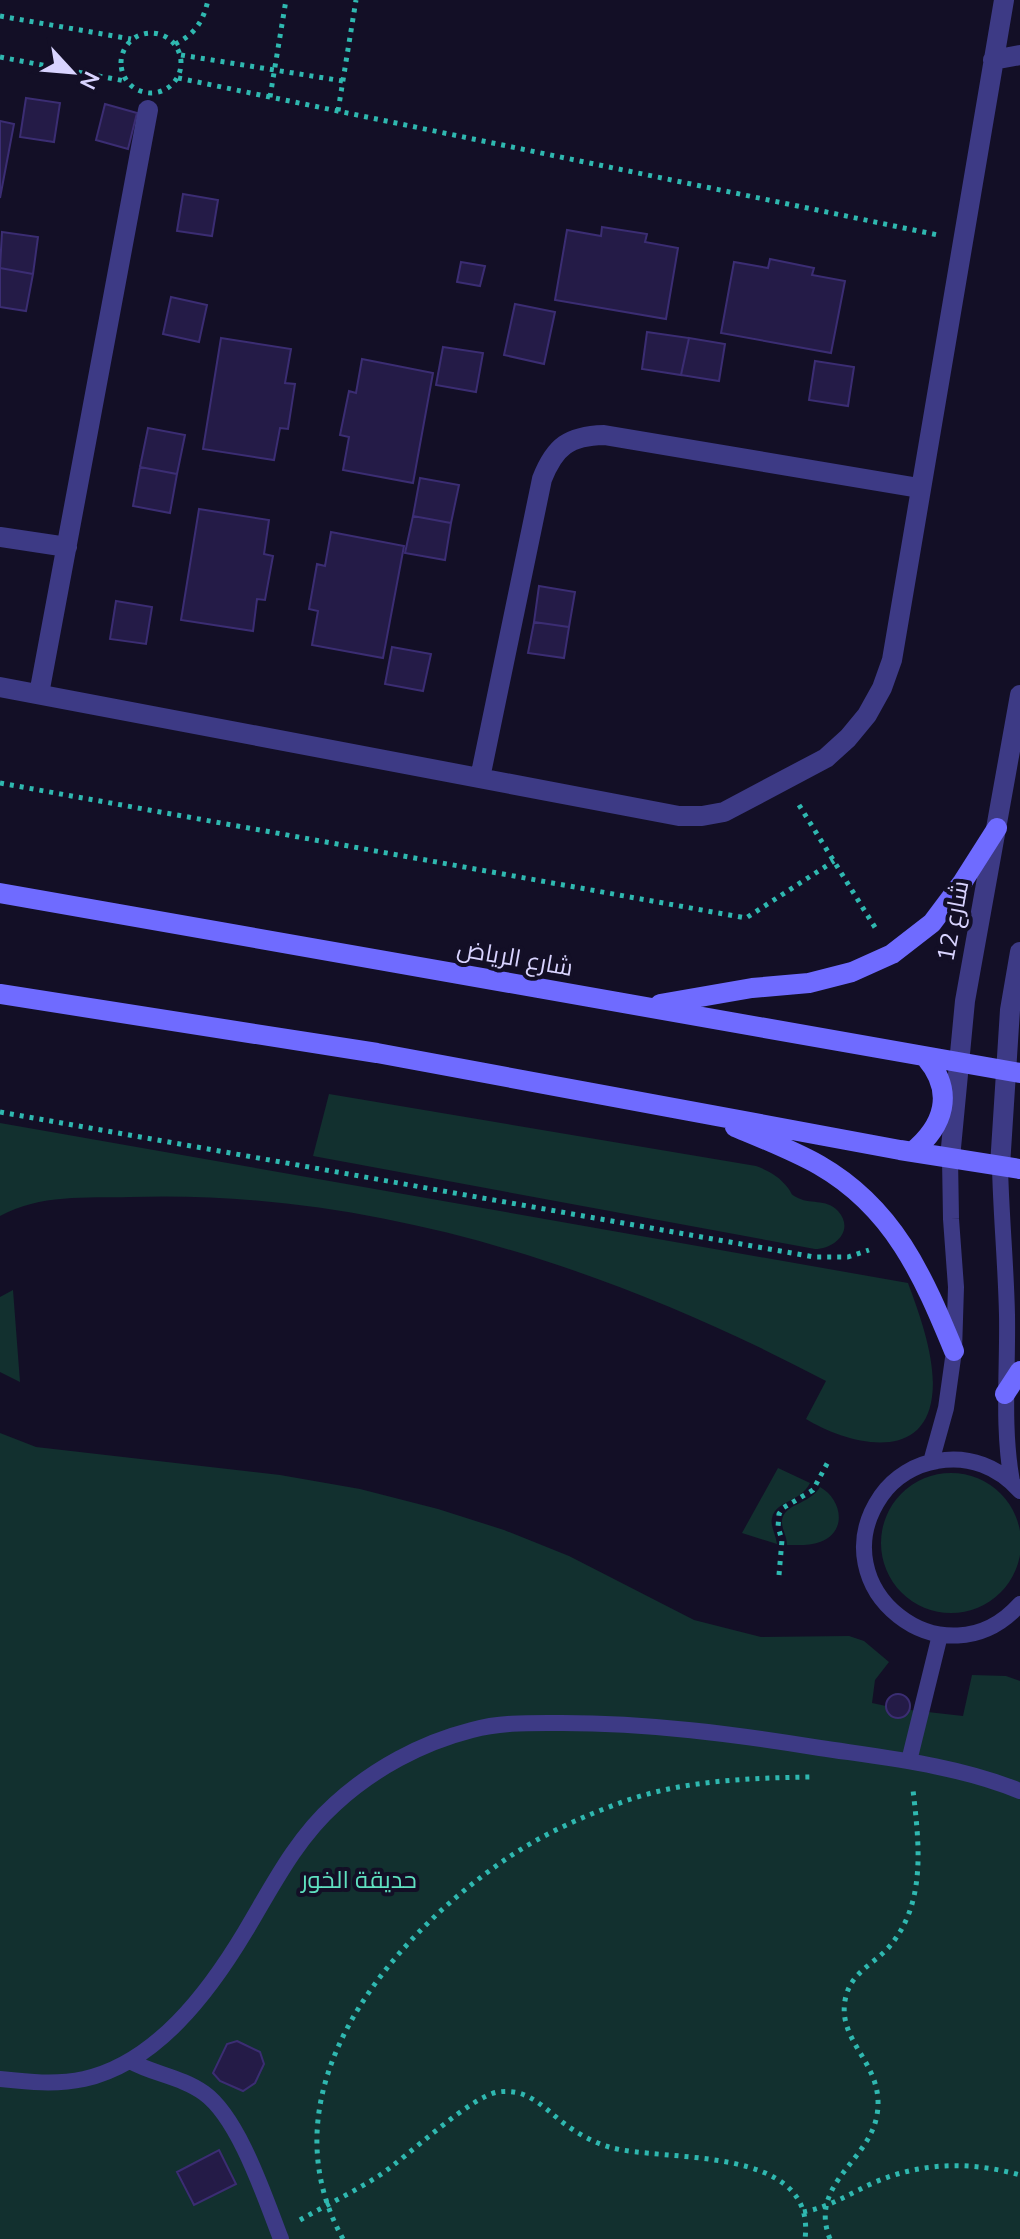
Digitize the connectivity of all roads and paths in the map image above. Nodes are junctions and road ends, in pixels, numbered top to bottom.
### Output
1 (208, 0) edge
2 (286, 0) edge
3 (356, 0) edge
4 (1004, 0) edge
5 (0, 16) edge
6 (132, 39) junction
7 (175, 44) junction
8 (181, 55) junction
9 (1020, 55) edge
10 (0, 57) edge
11 (993, 60) junction
12 (275, 69) junction
13 (178, 78) junction
14 (343, 81) junction
15 (126, 82) junction
16 (270, 97) junction
17 (148, 110) dead end
18 (338, 111) junction
19 (962, 240) junction
20 (919, 488) junction
21 (0, 537) edge
22 (67, 547) junction
23 (0, 687) edge
24 (39, 694) junction
25 (1020, 695) edge
26 (480, 778) junction
27 (784, 781) junction
28 (0, 783) edge
29 (997, 828) junction
30 (834, 861) junction
31 (0, 893) edge
32 (1020, 952) edge
33 (892, 954) junction
34 (0, 994) edge
35 (643, 1007) junction
36 (926, 1058) junction
37 (959, 1063) junction
38 (1014, 1072) edge
39 (0, 1112) edge
40 (702, 1112) junction
41 (912, 1152) junction
42 (950, 1158) junction
43 (1010, 1167) edge
44 (896, 1233) junction
45 (954, 1351) junction
46 (1020, 1371) edge
47 (1005, 1394) junction
48 (829, 1460) dead end
49 (931, 1462) junction
50 (1016, 1486) edge
51 (779, 1575) dead end
52 (1020, 1604) edge
53 (940, 1635) junction
54 (909, 1761) junction
55 (819, 1777) dead end
56 (1020, 1791) edge
57 (130, 2061) junction
58 (0, 2079) edge
59 (1020, 2175) edge
60 (328, 2205) junction
61 (825, 2208) junction
62 (803, 2212) junction
63 (280, 2235) edge
64 (343, 2239) edge
65 (805, 2239) edge
66 (830, 2239) edge

1 - 7 path
2 - 12 path
3 - 14 path
4 - 11 street
5 - 6 path
6 - 7 path
6 - 15 path
7 - 8 path
8 - 12 path
8 - 13 path
9 - 11 street
10 - 15 path
11 - 19 street
12 - 14 path
12 - 16 path
13 - 15 path
13 - 16 path
14 - 18 path
16 - 18 path
17 - 22 street
18 - 19 path
19 - 20 street
20 - 26 street
20 - 27 street
21 - 22 street
22 - 24 street
23 - 24 street
24 - 26 street
25 - 29 street, شارع 12
26 - 27 street
27 - 30 path
28 - 30 path
29 - 33 main road
29 - 37 street, شارع 12
30 - 33 path
31 - 35 main road, شارع الرياض
32 - 38 street
33 - 35 main road
34 - 40 main road
35 - 36 main road, شارع الرياض
36 - 37 main road, شارع الرياض
36 - 41 main road
37 - 38 main road, شارع الرياض
37 - 42 street, شارع 12
38 - 43 street
39 - 44 path
40 - 41 main road
40 - 44 main road
41 - 42 main road
42 - 43 main road
42 - 45 lane
43 - 47 lane
44 - 45 main road
45 - 49 lane
46 - 47 main road
47 - 50 lane
48 - 51 path
49 - 50 lane
49 - 53 lane
52 - 53 lane
53 - 54 lane
54 - 56 lane
54 - 57 lane
54 - 61 path
55 - 60 path
57 - 58 lane
57 - 63 lane
59 - 61 path
60 - 62 path
60 - 63 path
60 - 64 path
61 - 62 path
61 - 66 path
62 - 65 path

